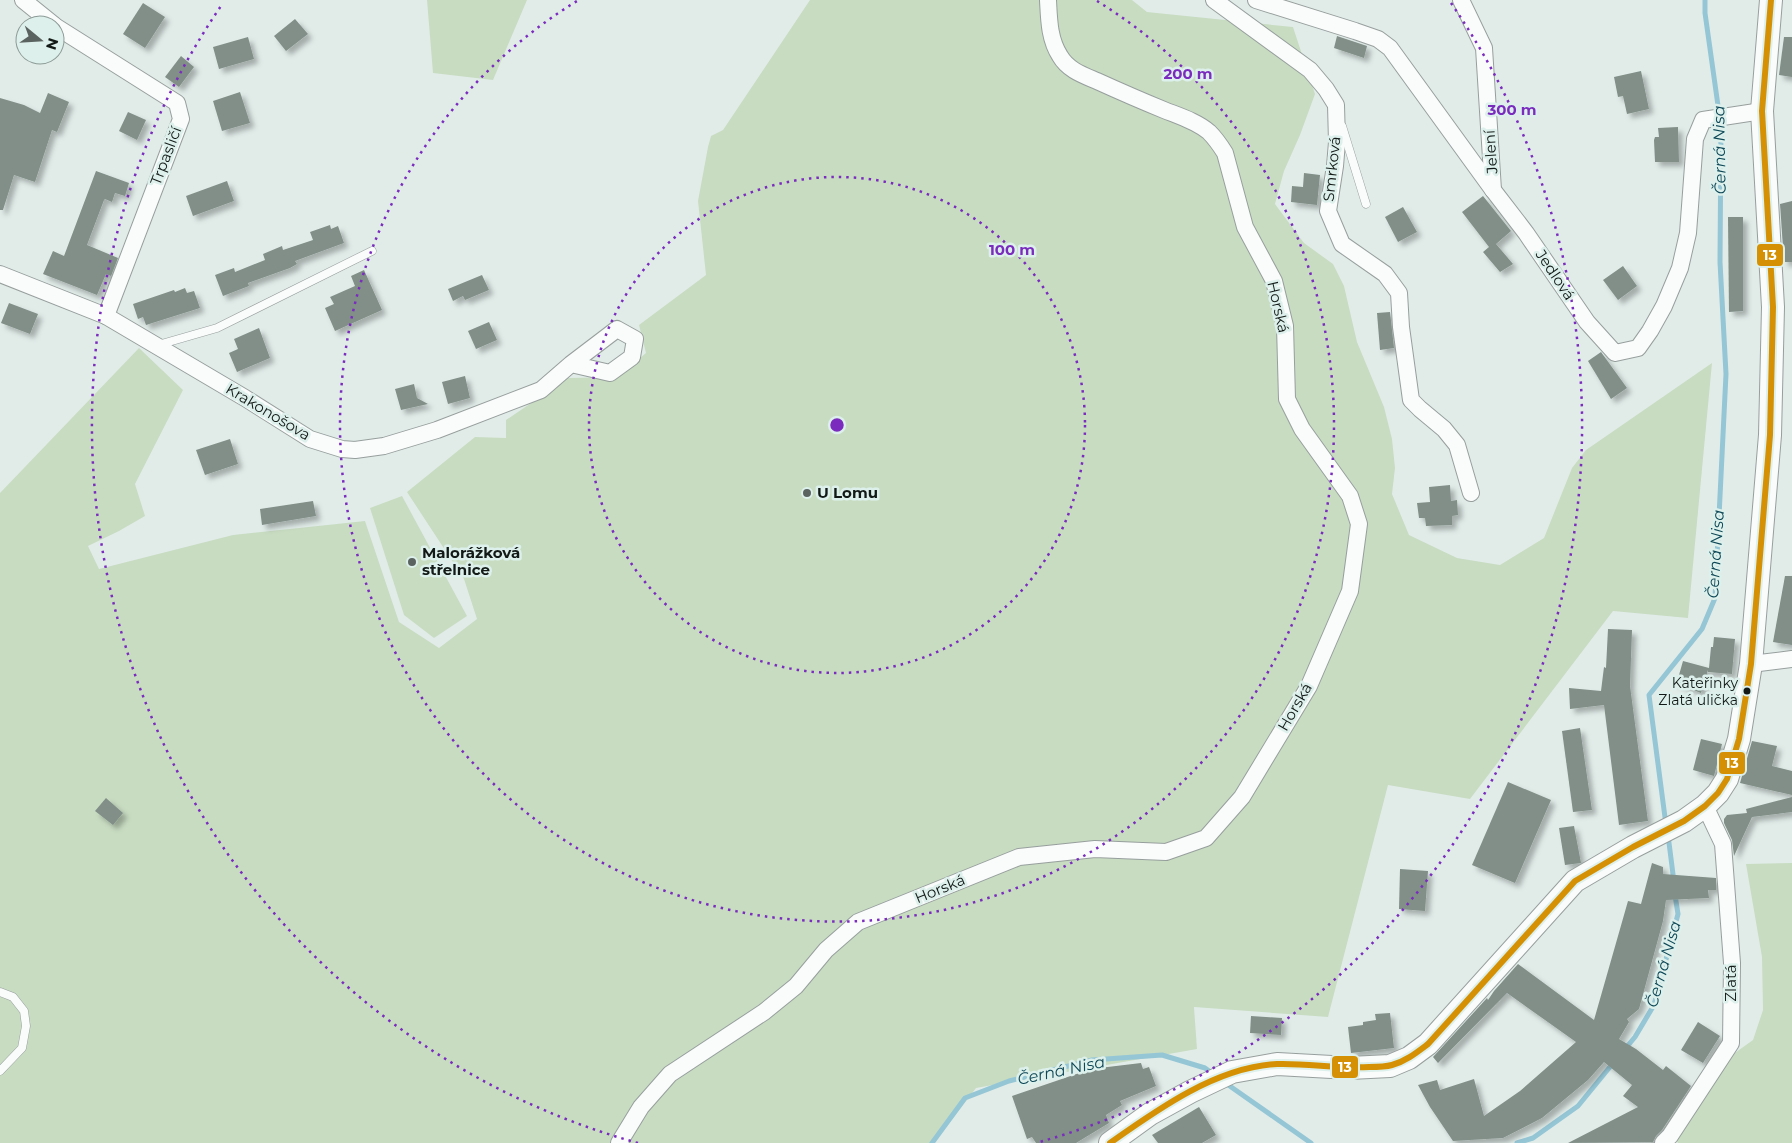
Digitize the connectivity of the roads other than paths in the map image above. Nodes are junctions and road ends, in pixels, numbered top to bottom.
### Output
1 (23, 0) edge
2 (1048, 0) edge
3 (1214, 0) edge
4 (1256, 0) edge
5 (1461, 0) edge
6 (1771, 0) edge
7 (42, 15) edge
8 (65, 31) edge
9 (1336, 106) junction
10 (1762, 112) junction
11 (1493, 190) junction
12 (1366, 204) dead end
13 (372, 251) dead end
14 (0, 274) edge
15 (106, 316) junction
16 (154, 346) junction
17 (571, 364) dead end
18 (1471, 493) dead end
19 (1792, 659) edge
20 (1751, 664) junction
21 (1706, 806) junction
22 (0, 992) edge
23 (0, 1071) edge
24 (619, 1143) edge
25 (1110, 1143) edge
26 (1663, 1143) edge

1 - 7 street, Trpasličí
2 - 24 street, Horská
3 - 9 street
4 - 11 street, Jedlová
5 - 11 street, Jelení
6 - 10 street
8 - 15 street, Trpasličí
9 - 12 lane
9 - 18 street, Smrková
10 - 11 street, Jedlová
10 - 20 street
13 - 16 lane
14 - 15 street, Krakonošova
15 - 16 street, Krakonošova
16 - 17 street, Krakonošova
19 - 20 street
20 - 21 street
21 - 25 street
21 - 26 street, Zlatá
22 - 23 lane

